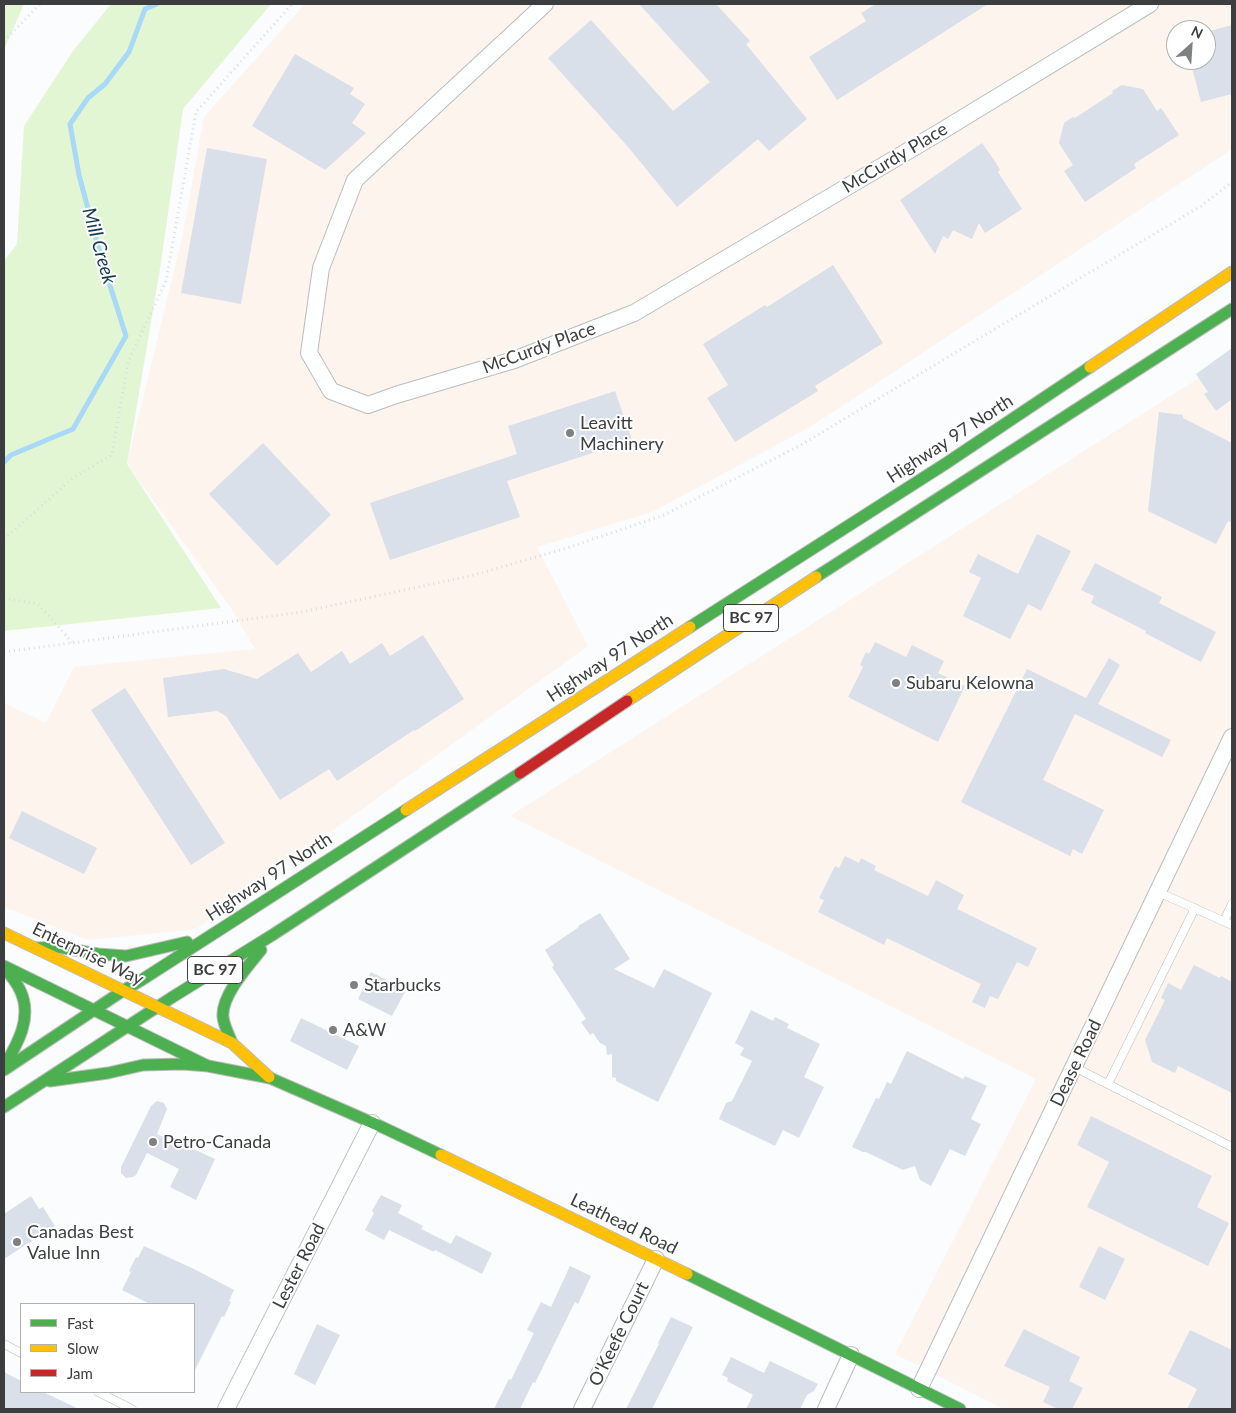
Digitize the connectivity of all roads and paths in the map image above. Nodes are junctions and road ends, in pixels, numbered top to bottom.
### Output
1 (40, 4) edge
2 (292, 4) edge
3 (545, 4) edge
4 (1150, 4) edge
5 (4, 41) edge
6 (1232, 182) edge
7 (1232, 272) edge
8 (1232, 310) edge
9 (4, 539) edge
10 (4, 598) edge
11 (72, 643) junction
12 (4, 652) edge
13 (1232, 737) edge
14 (1158, 892) junction
15 (1232, 904) edge
16 (1195, 908) junction
17 (1224, 921) junction
18 (1232, 925) edge
19 (4, 933) edge
20 (274, 934) junction
21 (206, 938) junction
22 (36, 948) junction
23 (4, 967) edge
24 (124, 990) junction
25 (157, 1008) junction
26 (94, 1010) junction
27 (127, 1027) junction
28 (232, 1043) junction
29 (208, 1066) junction
30 (1074, 1067) junction
31 (4, 1069) edge
32 (270, 1078) junction
33 (43, 1081) junction
34 (1108, 1084) junction
35 (4, 1107) edge
36 (372, 1123) junction
37 (1232, 1146) edge
38 (656, 1259) junction
39 (4, 1344) edge
40 (20, 1352) edge
41 (851, 1356) junction
42 (919, 1389) junction
43 (100, 1393) edge
44 (132, 1409) edge
45 (226, 1409) edge
46 (582, 1409) edge
47 (826, 1409) edge
48 (960, 1409) edge

1 - 5 path
2 - 9 path
3 - 4 street, McCurdy Place
6 - 11 path
7 - 21 main road, Highway 97 North / BC 97
8 - 20 main road, BC 97
10 - 11 path
11 - 12 path
13 - 14 street, Dease Road
14 - 16 lane
14 - 30 street, Dease Road
15 - 17 lane
16 - 17 lane
16 - 34 lane
17 - 18 lane
19 - 22 main road, Enterprise Way
20 - 25 main road, BC 97
20 - 28 main road
21 - 22 main road
21 - 24 main road, Highway 97 North / BC 97
22 - 24 main road, Enterprise Way
23 - 26 main road
23 - 31 main road
24 - 25 main road, Enterprise Way
24 - 26 main road, Highway 97 North / BC 97
25 - 27 main road, BC 97
25 - 28 main road, Leathead Road
26 - 27 main road, Leathead Road
26 - 31 main road, Highway 97 North / BC 97
27 - 29 main road, Leathead Road
27 - 33 main road, BC 97
28 - 32 main road, Leathead Road
29 - 32 main road, Leathead Road
29 - 33 main road
30 - 34 lane
30 - 42 street, Dease Road
32 - 36 main road, Leathead Road
33 - 35 main road, BC 97
34 - 37 lane
36 - 38 main road, Leathead Road
36 - 45 street, Lester Road
38 - 41 main road, Leathead Road
38 - 46 street, O'Keefe Court
39 - 40 lane
41 - 42 main road, Leathead Road
41 - 47 street
42 - 48 main road, Leathead Road
43 - 44 lane

